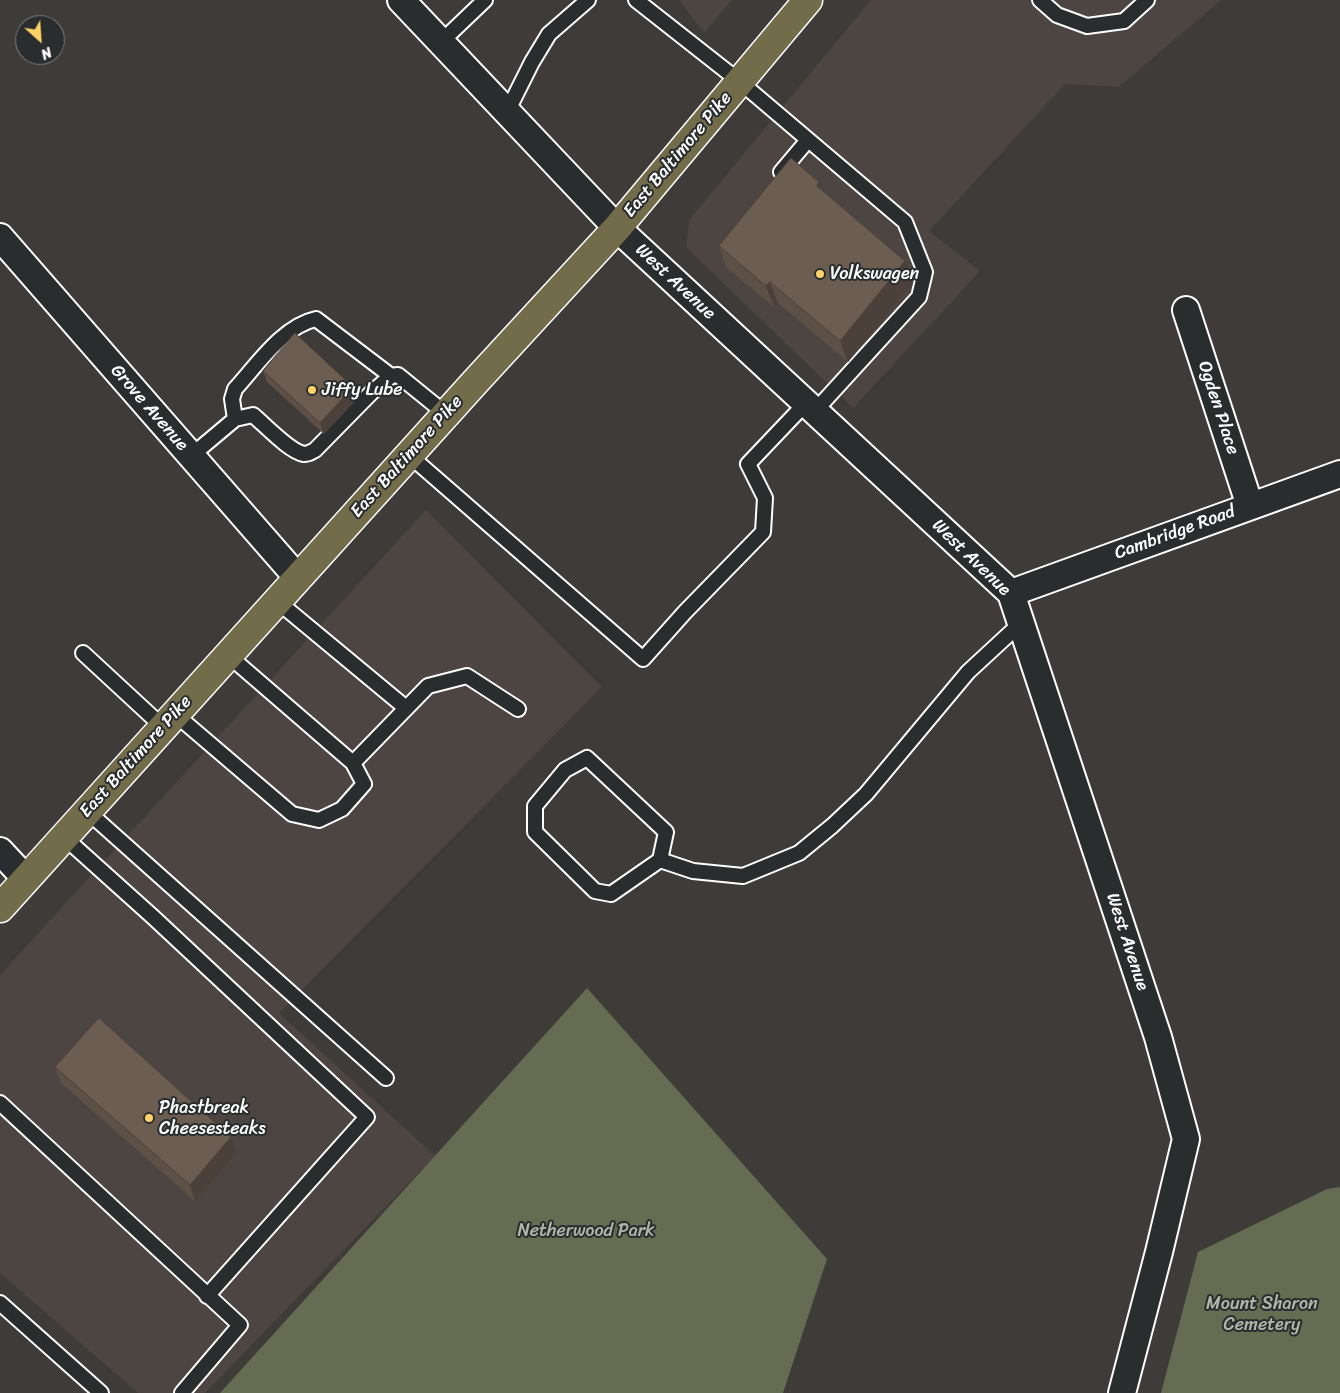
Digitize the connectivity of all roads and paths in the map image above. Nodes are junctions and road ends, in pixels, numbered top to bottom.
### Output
1 (401, 0) edge
2 (486, 0) edge
3 (588, 0) edge
4 (636, 0) edge
5 (808, 0) edge
6 (1040, 0) edge
7 (1147, 0) edge
8 (441, 42) junction
9 (740, 81) junction
10 (507, 112) junction
11 (808, 140) junction
12 (772, 183) edge
13 (617, 228) junction
14 (0, 237) edge
15 (1186, 310) dead end
16 (391, 376) junction
17 (810, 407) junction
18 (446, 414) junction
19 (235, 420) junction
20 (409, 455) junction
21 (191, 456) junction
22 (1340, 474) edge
23 (1250, 506) junction
24 (298, 578) junction
25 (1011, 593) junction
26 (278, 601) junction
27 (1021, 623) junction
28 (84, 653) dead end
29 (228, 655) junction
30 (406, 708) junction
31 (518, 709) dead end
32 (169, 721) junction
33 (353, 763) junction
34 (87, 811) junction
35 (64, 837) junction
36 (0, 851) edge
37 (660, 860) junction
38 (26, 879) junction
39 (0, 908) edge
40 (386, 1078) dead end
41 (0, 1103) edge
42 (207, 1296) junction
43 (0, 1303) edge
44 (101, 1393) edge
45 (182, 1393) edge
46 (1122, 1393) edge

1 - 8 street, West Avenue
2 - 8 lane
3 - 10 lane
4 - 9 lane
5 - 9 main road, East Baltimore Pike
6 - 7 lane
8 - 10 street, West Avenue
9 - 11 lane
9 - 13 main road, East Baltimore Pike
10 - 13 street, West Avenue
11 - 12 lane
11 - 17 lane
13 - 17 street, West Avenue
13 - 18 main road, East Baltimore Pike
14 - 21 street, Grove Avenue
15 - 23 street, Ogden Place
16 - 18 lane
16 - 19 lane
16 - 19 lane
17 - 20 lane
17 - 25 street, West Avenue
18 - 20 main road, East Baltimore Pike
19 - 21 lane
20 - 24 main road, East Baltimore Pike
21 - 24 street, Grove Avenue
22 - 23 street, Cambridge Road
23 - 25 street, Cambridge Road
24 - 26 main road, East Baltimore Pike
25 - 27 street, West Avenue
26 - 29 main road, East Baltimore Pike
26 - 30 lane
27 - 37 lane
27 - 46 street, West Avenue
28 - 32 lane
29 - 32 main road, East Baltimore Pike
29 - 33 lane
30 - 31 lane
30 - 33 lane
32 - 33 lane
32 - 34 main road, East Baltimore Pike
34 - 35 main road, East Baltimore Pike
34 - 40 lane
35 - 38 main road, East Baltimore Pike
35 - 42 lane
36 - 38 street
37 - 37 lane
38 - 39 main road, East Baltimore Pike
41 - 42 lane
42 - 45 lane
43 - 44 lane

